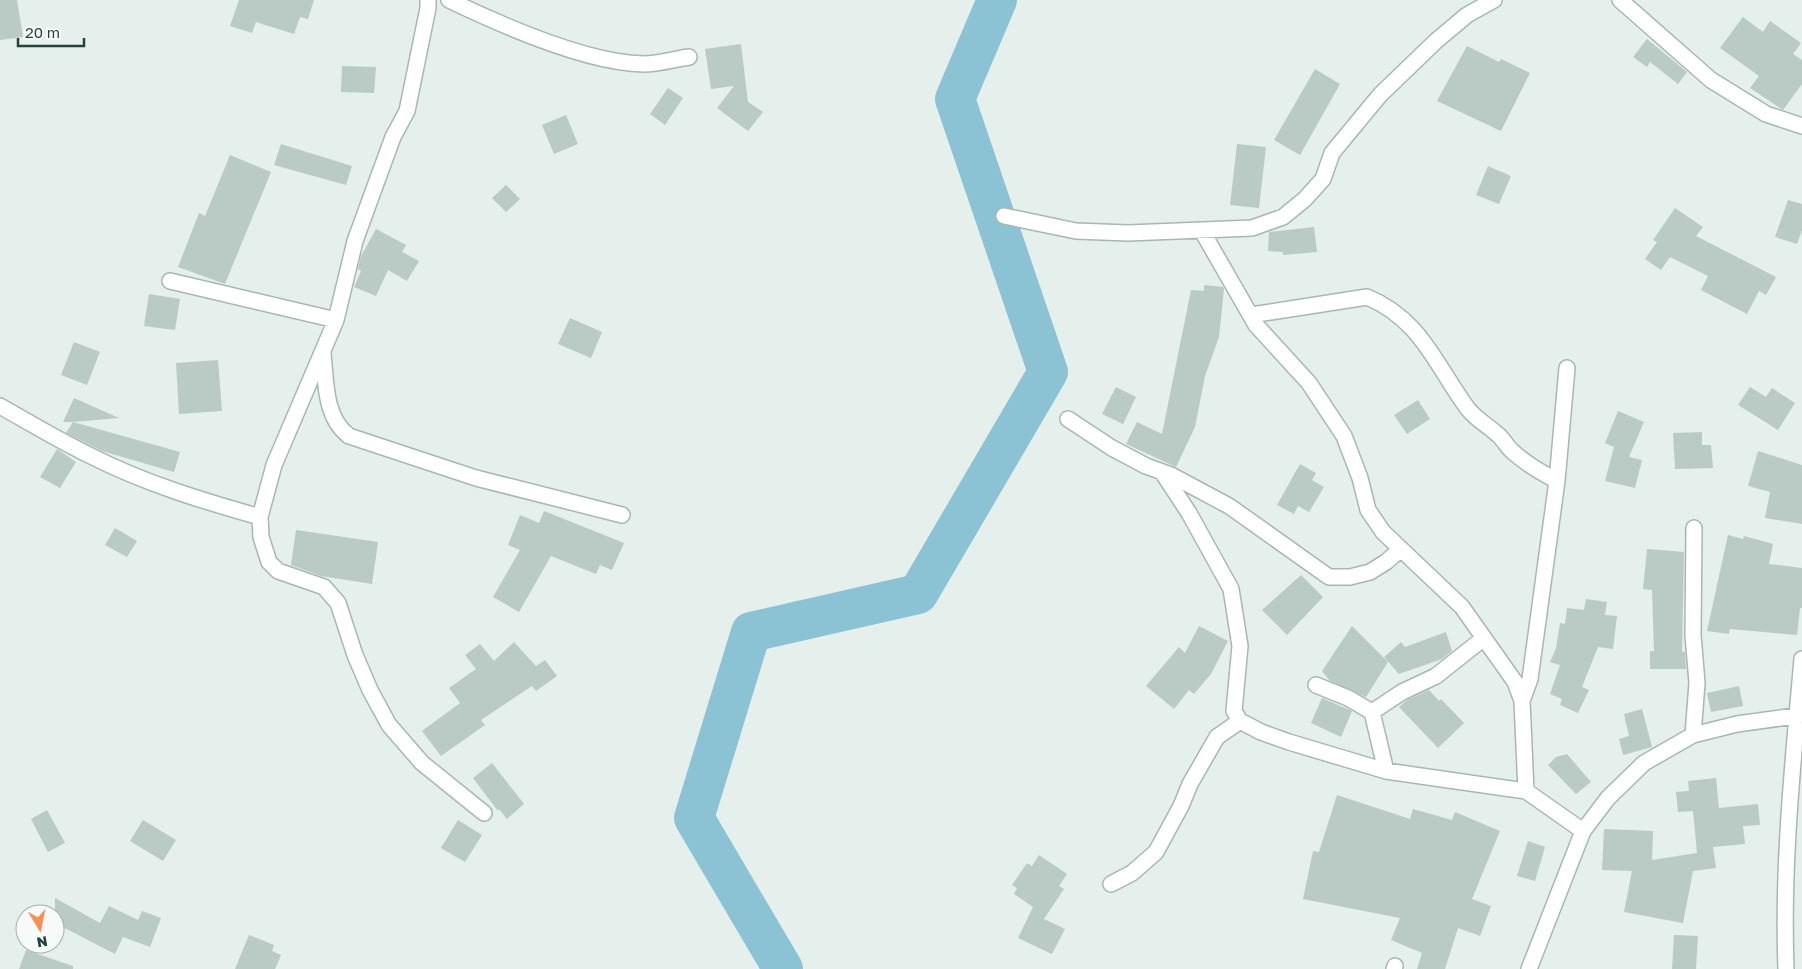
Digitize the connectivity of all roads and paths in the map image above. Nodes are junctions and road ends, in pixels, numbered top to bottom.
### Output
1 (428, 0) edge
2 (449, 0) edge
3 (1494, 0) edge
4 (1620, 0) edge
5 (689, 57) dead end
6 (1802, 126) edge
7 (1004, 216) dead end
8 (1202, 231) junction
9 (170, 281) dead end
10 (1251, 315) junction
11 (336, 320) junction
12 (323, 353) junction
13 (1567, 368) dead end
14 (0, 406) edge
15 (1068, 419) dead end
16 (1162, 472) junction
17 (1557, 481) junction
18 (622, 515) dead end
19 (260, 517) junction
20 (1694, 528) dead end
21 (1401, 549) junction
22 (1484, 638) junction
23 (1802, 659) edge
24 (1316, 685) dead end
25 (1522, 701) junction
26 (1372, 712) junction
27 (1800, 714) edge
28 (1240, 721) junction
29 (1693, 735) junction
30 (1386, 771) junction
31 (1526, 791) junction
32 (484, 813) dead end
33 (1583, 831) junction
34 (1111, 884) dead end
35 (1529, 969) edge
36 (1786, 969) edge

1 - 11 street
2 - 5 street
3 - 8 street
4 - 6 street
7 - 8 street
8 - 10 street
9 - 11 street
10 - 17 street
10 - 21 street
11 - 12 street
12 - 18 street
12 - 19 street
13 - 17 street
14 - 19 street
15 - 16 street
16 - 21 street
16 - 28 street
17 - 25 street
19 - 32 street
20 - 29 street
21 - 22 street
22 - 25 street
22 - 26 street
23 - 27 street
24 - 26 street
25 - 31 street
26 - 30 street
27 - 29 street
27 - 36 street
28 - 30 street
28 - 34 street
29 - 33 street
30 - 31 street
31 - 33 street
33 - 35 street

